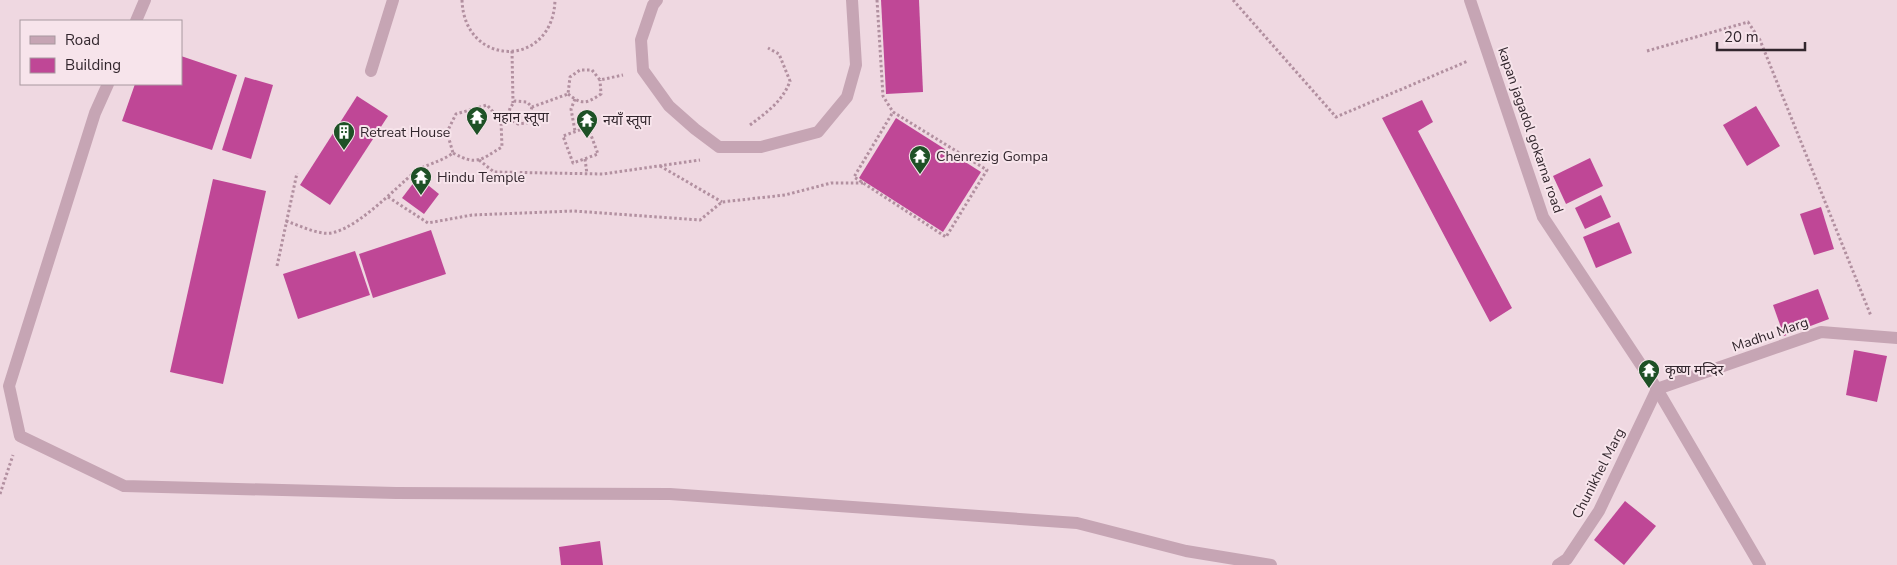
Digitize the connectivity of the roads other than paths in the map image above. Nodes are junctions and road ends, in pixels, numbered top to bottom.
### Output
1 (145, 0) edge
2 (393, 0) edge
3 (657, 0) edge
4 (852, 0) edge
5 (1470, 0) edge
6 (136, 20) edge
7 (371, 71) dead end
8 (108, 85) edge
9 (1897, 338) edge
10 (1657, 389) junction
11 (1271, 565) edge
12 (1558, 565) edge
13 (1760, 565) edge

1 - 6 street
2 - 7 street
3 - 4 street
5 - 10 street, kapan jagadol gokarna road
8 - 11 street
9 - 10 street, Madhu Marg
10 - 12 street, Chunikhel Marg
10 - 13 street, kapan jagadol gokarna road

